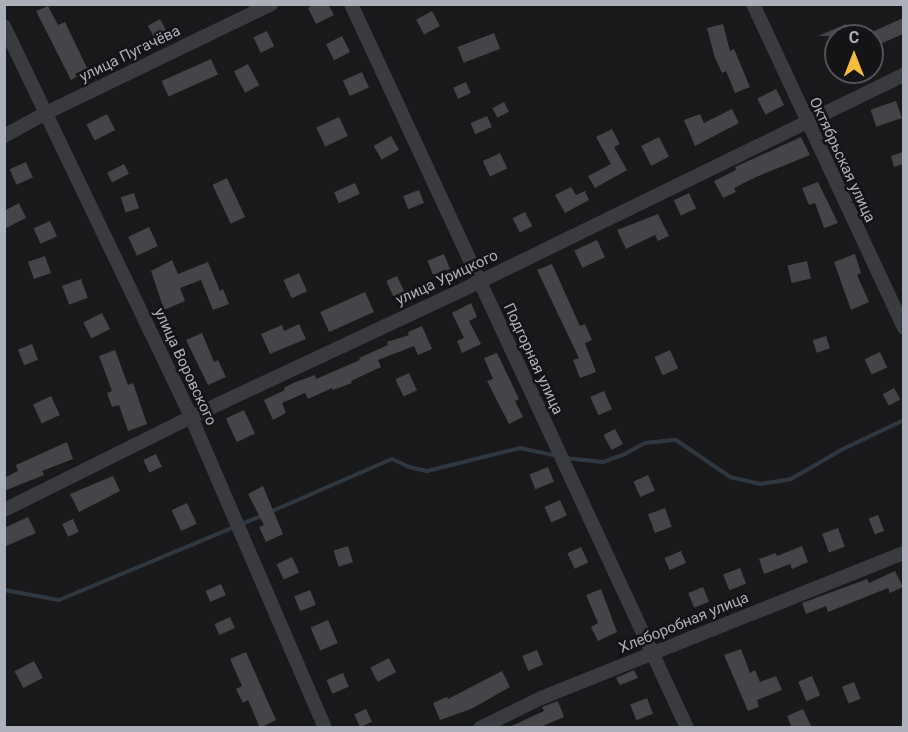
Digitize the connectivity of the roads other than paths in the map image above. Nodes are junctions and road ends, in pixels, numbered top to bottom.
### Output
1 (271, 4) edge
2 (351, 4) edge
3 (753, 4) edge
4 (4, 26) edge
5 (903, 75) edge
6 (46, 113) junction
7 (805, 122) junction
8 (4, 136) edge
9 (479, 282) junction
10 (903, 328) edge
11 (191, 417) junction
12 (4, 510) edge
13 (903, 554) edge
14 (653, 653) junction
15 (325, 728) edge
16 (480, 728) edge
17 (687, 728) edge

1 - 6 street, улица Пугачёва
2 - 9 street, Подгорная улица
3 - 7 street, Октябрьская улица
4 - 6 street, улица Воровского
5 - 7 street, улица Урицкого
6 - 8 street, улица Пугачёва
6 - 11 street, улица Воровского
7 - 9 street, улица Урицкого
7 - 10 street, Октябрьская улица
9 - 11 street, улица Урицкого
9 - 14 street, Подгорная улица
11 - 12 street, улица Урицкого
11 - 15 street, улица Воровского
13 - 14 street, Хлеборобная улица
14 - 16 street, Хлеборобная улица
14 - 17 street, Подгорная улица

